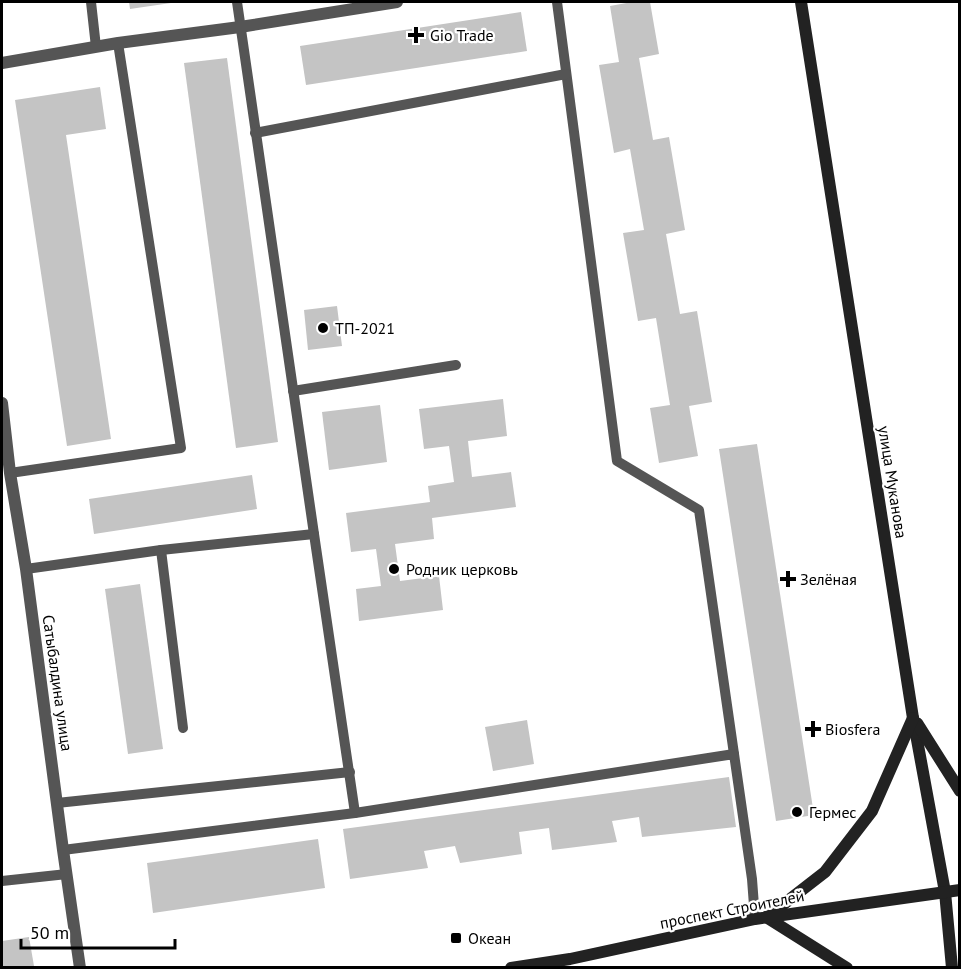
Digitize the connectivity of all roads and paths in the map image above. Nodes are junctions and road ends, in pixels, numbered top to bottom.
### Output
1 (91, 2) edge
2 (237, 2) edge
3 (397, 2) edge
4 (556, 2) edge
5 (801, 2) edge
6 (240, 27) junction
7 (117, 43) junction
8 (96, 46) junction
9 (2, 63) edge
10 (566, 74) junction
11 (255, 133) junction
12 (456, 365) dead end
13 (293, 391) junction
14 (2, 403) edge
15 (10, 473) junction
16 (314, 534) junction
17 (161, 550) junction
18 (26, 569) junction
19 (913, 718) junction
20 (183, 728) dead end
21 (734, 754) junction
22 (350, 772) junction
23 (960, 791) edge
24 (57, 804) junction
25 (355, 813) junction
26 (63, 850) junction
27 (67, 874) junction
28 (2, 881) edge
29 (960, 890) edge
30 (945, 892) junction
31 (760, 918) junction
32 (80, 968) edge
33 (511, 968) edge
34 (847, 968) edge
35 (952, 968) edge

1 - 8 lane
2 - 6 lane
3 - 6 street
4 - 10 lane
5 - 19 main road, улица Муканова
6 - 7 street
6 - 11 lane
7 - 8 street
7 - 15 lane
8 - 9 street
10 - 11 lane
10 - 21 lane
11 - 13 lane
12 - 13 lane
13 - 16 lane
14 - 15 street, Сатыбалдина улица
15 - 18 street, Сатыбалдина улица
16 - 17 lane
16 - 22 lane
17 - 18 lane
17 - 20 lane
18 - 24 street, Сатыбалдина улица
19 - 23 main road
19 - 30 main road, улица Муканова
19 - 31 main road
21 - 25 lane
21 - 31 lane
22 - 24 lane
22 - 25 lane
24 - 26 street, Сатыбалдина улица
25 - 26 lane
26 - 27 street, Сатыбалдина улица
27 - 28 lane
27 - 32 street, Сатыбалдина улица
29 - 30 main road, проспект Строителей
30 - 31 main road, проспект Строителей
30 - 35 main road, улица Муканова
31 - 33 main road, проспект Строителей
31 - 34 main road

